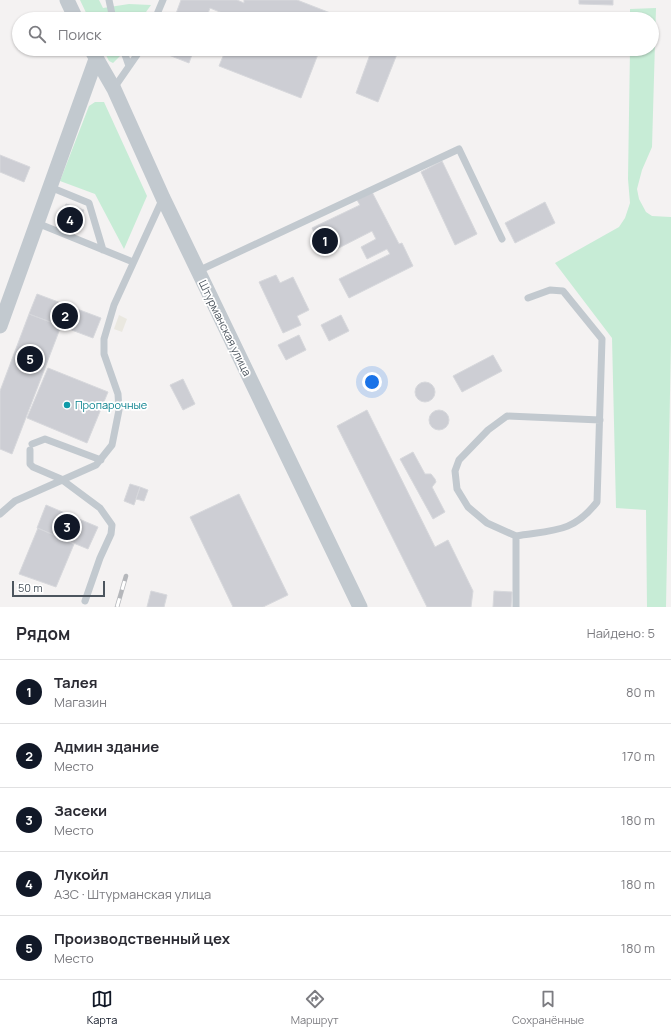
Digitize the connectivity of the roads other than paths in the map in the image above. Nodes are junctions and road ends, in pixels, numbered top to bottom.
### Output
1 (67, 0) edge
2 (109, 0) edge
3 (163, 0) edge
4 (73, 12) edge
5 (112, 12) edge
6 (158, 12) edge
7 (92, 56) edge
8 (94, 56) edge
9 (126, 56) edge
10 (136, 56) edge
11 (130, 66) junction
12 (114, 89) junction
13 (50, 187) junction
14 (163, 198) junction
15 (37, 223) junction
16 (502, 239) dead end
17 (103, 250) junction
18 (132, 262) junction
19 (198, 272) junction
20 (528, 298) dead end
21 (0, 326) edge
22 (600, 420) junction
23 (102, 460) junction
24 (62, 479) junction
25 (0, 514) edge
26 (516, 536) junction
27 (84, 601) dead end
28 (360, 607) edge
29 (516, 607) edge

1 - 4 street
2 - 5 lane
3 - 6 lane
7 - 13 street
8 - 12 street, Штурманская улица
9 - 11 lane
10 - 11 lane
11 - 12 lane
12 - 14 street, Штурманская улица
13 - 15 street
13 - 17 lane
14 - 18 lane
14 - 19 street, Штурманская улица
15 - 17 lane
15 - 21 street
16 - 19 lane
17 - 18 lane
18 - 23 lane
19 - 28 street, Штурманская улица
20 - 22 lane
22 - 26 lane
22 - 26 lane
23 - 24 lane
23 - 24 lane
24 - 25 lane
24 - 27 lane
26 - 29 lane

